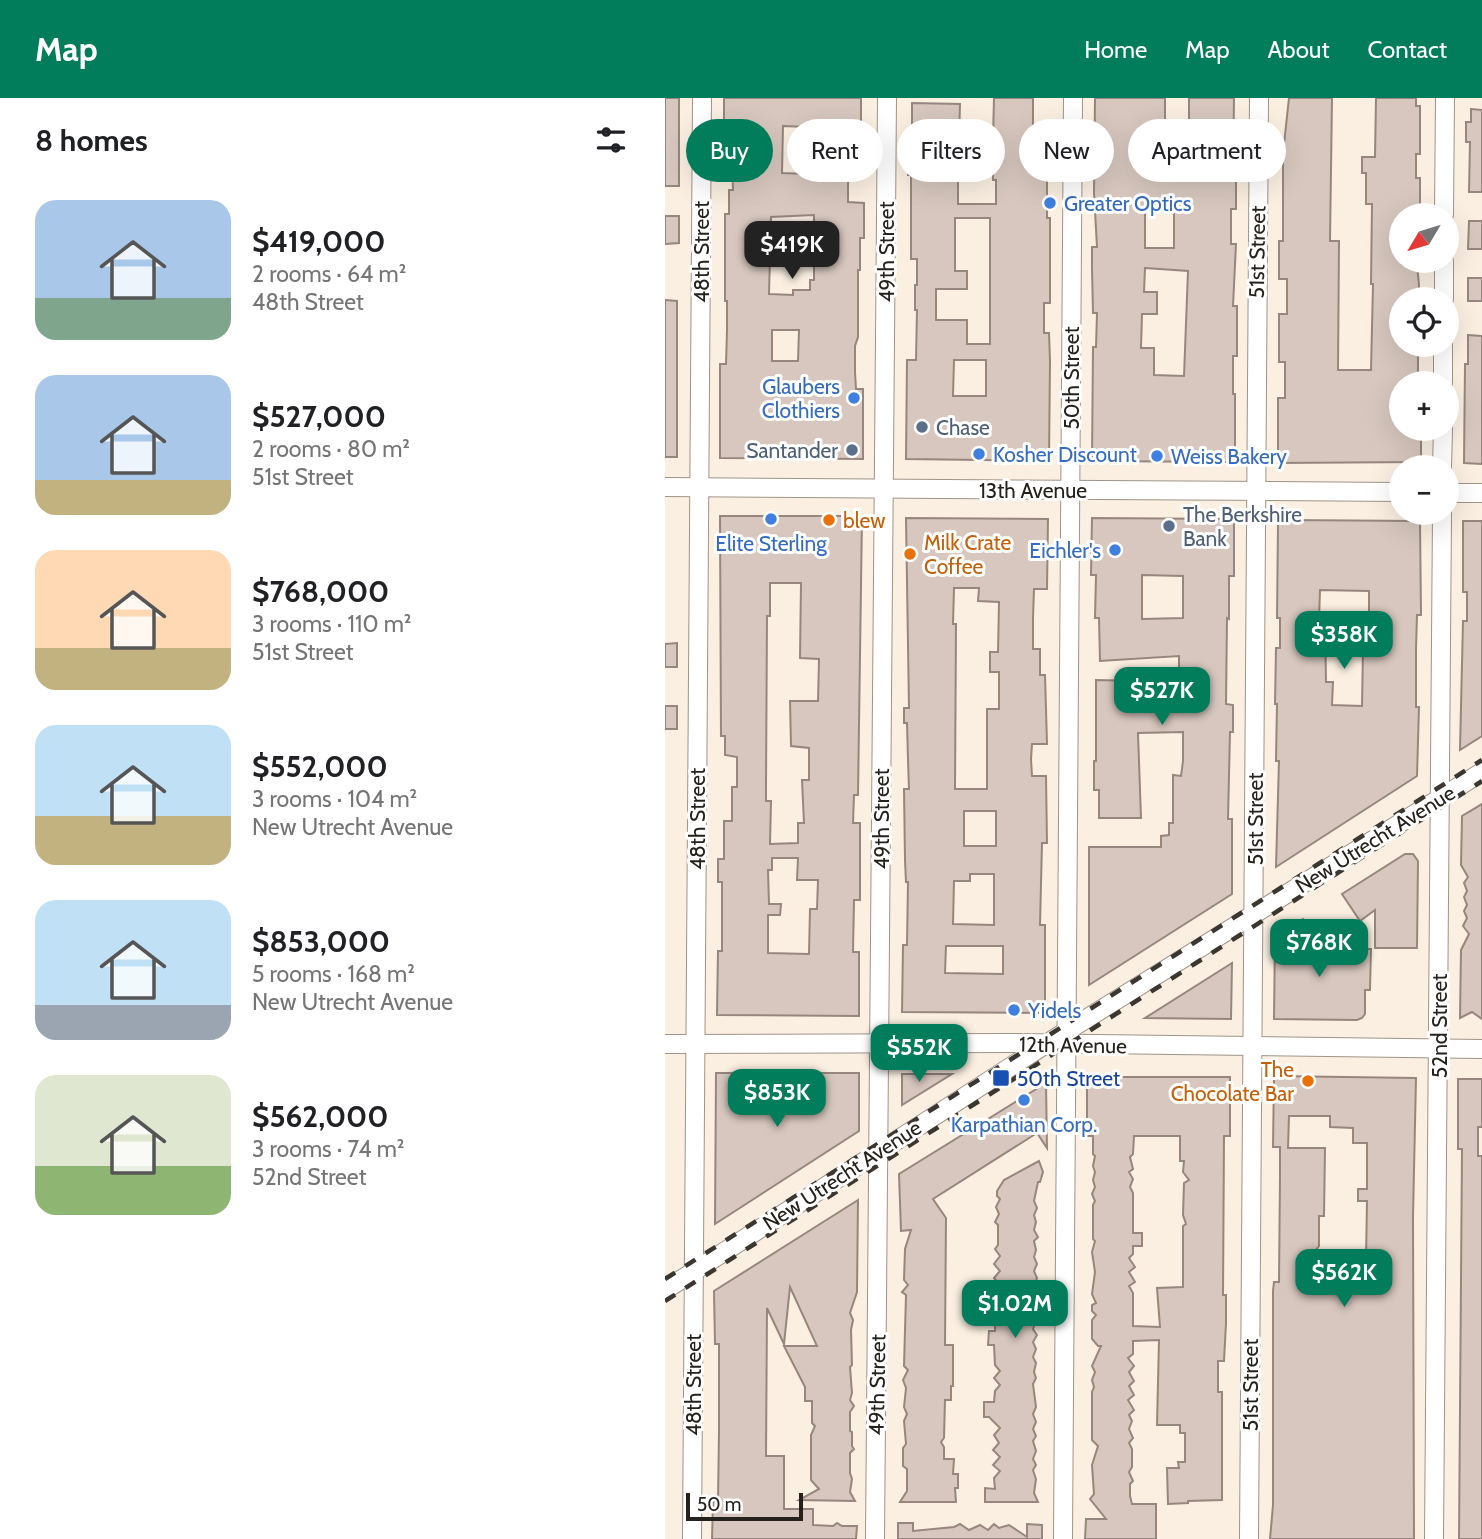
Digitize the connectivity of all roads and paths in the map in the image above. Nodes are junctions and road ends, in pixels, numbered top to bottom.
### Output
1 (702, 98) edge
2 (887, 98) edge
3 (1073, 98) edge
4 (1259, 98) edge
5 (1445, 98) edge
6 (1444, 203) edge
7 (665, 487) edge
8 (700, 487) junction
9 (884, 489) junction
10 (1070, 490) junction
11 (1255, 491) junction
12 (1389, 492) edge
13 (1459, 493) edge
14 (1482, 493) edge
15 (1442, 525) edge
16 (1482, 772) edge
17 (1440, 798) junction
18 (1254, 915) junction
19 (1067, 1038) junction
20 (665, 1044) edge
21 (696, 1044) junction
22 (1046, 1044) junction
23 (880, 1045) junction
24 (1253, 1047) junction
25 (1439, 1049) junction
26 (1482, 1049) edge
27 (879, 1151) junction
28 (694, 1272) junction
29 (665, 1290) edge
30 (692, 1539) edge
31 (875, 1539) edge
32 (1063, 1539) edge
33 (1249, 1539) edge
34 (1434, 1539) edge

1 - 8 street, 48th Street
2 - 9 street, 49th Street
3 - 10 street, 50th Street
4 - 11 street, 51st Street
5 - 6 street
7 - 8 street, 13th Avenue
8 - 9 street, 13th Avenue
8 - 21 street, 48th Street
9 - 10 street, 13th Avenue
9 - 23 street, 49th Street
10 - 11 street, 13th Avenue
10 - 19 street, 50th Street
11 - 12 street, 13th Avenue
11 - 18 street, 51st Street
13 - 14 street
15 - 17 street, 52nd Street
16 - 17 street, New Utrecht Avenue
17 - 18 street, New Utrecht Avenue
17 - 25 street, 52nd Street
18 - 19 street, New Utrecht Avenue
18 - 24 street, 51st Street
19 - 22 street, New Utrecht Avenue
19 - 24 street, 12th Avenue
19 - 32 street, 50th Street
20 - 21 street, 12th Avenue
21 - 23 street, 12th Avenue
21 - 28 street, 48th Street
22 - 23 street, 12th Avenue
22 - 27 street, New Utrecht Avenue
23 - 27 street, 49th Street
24 - 25 street, 12th Avenue
24 - 33 street, 51st Street
25 - 26 street, 12th Avenue
25 - 34 street, 52nd Street
27 - 28 street, New Utrecht Avenue
27 - 31 street, 49th Street
28 - 29 street, New Utrecht Avenue
28 - 30 street, 48th Street

